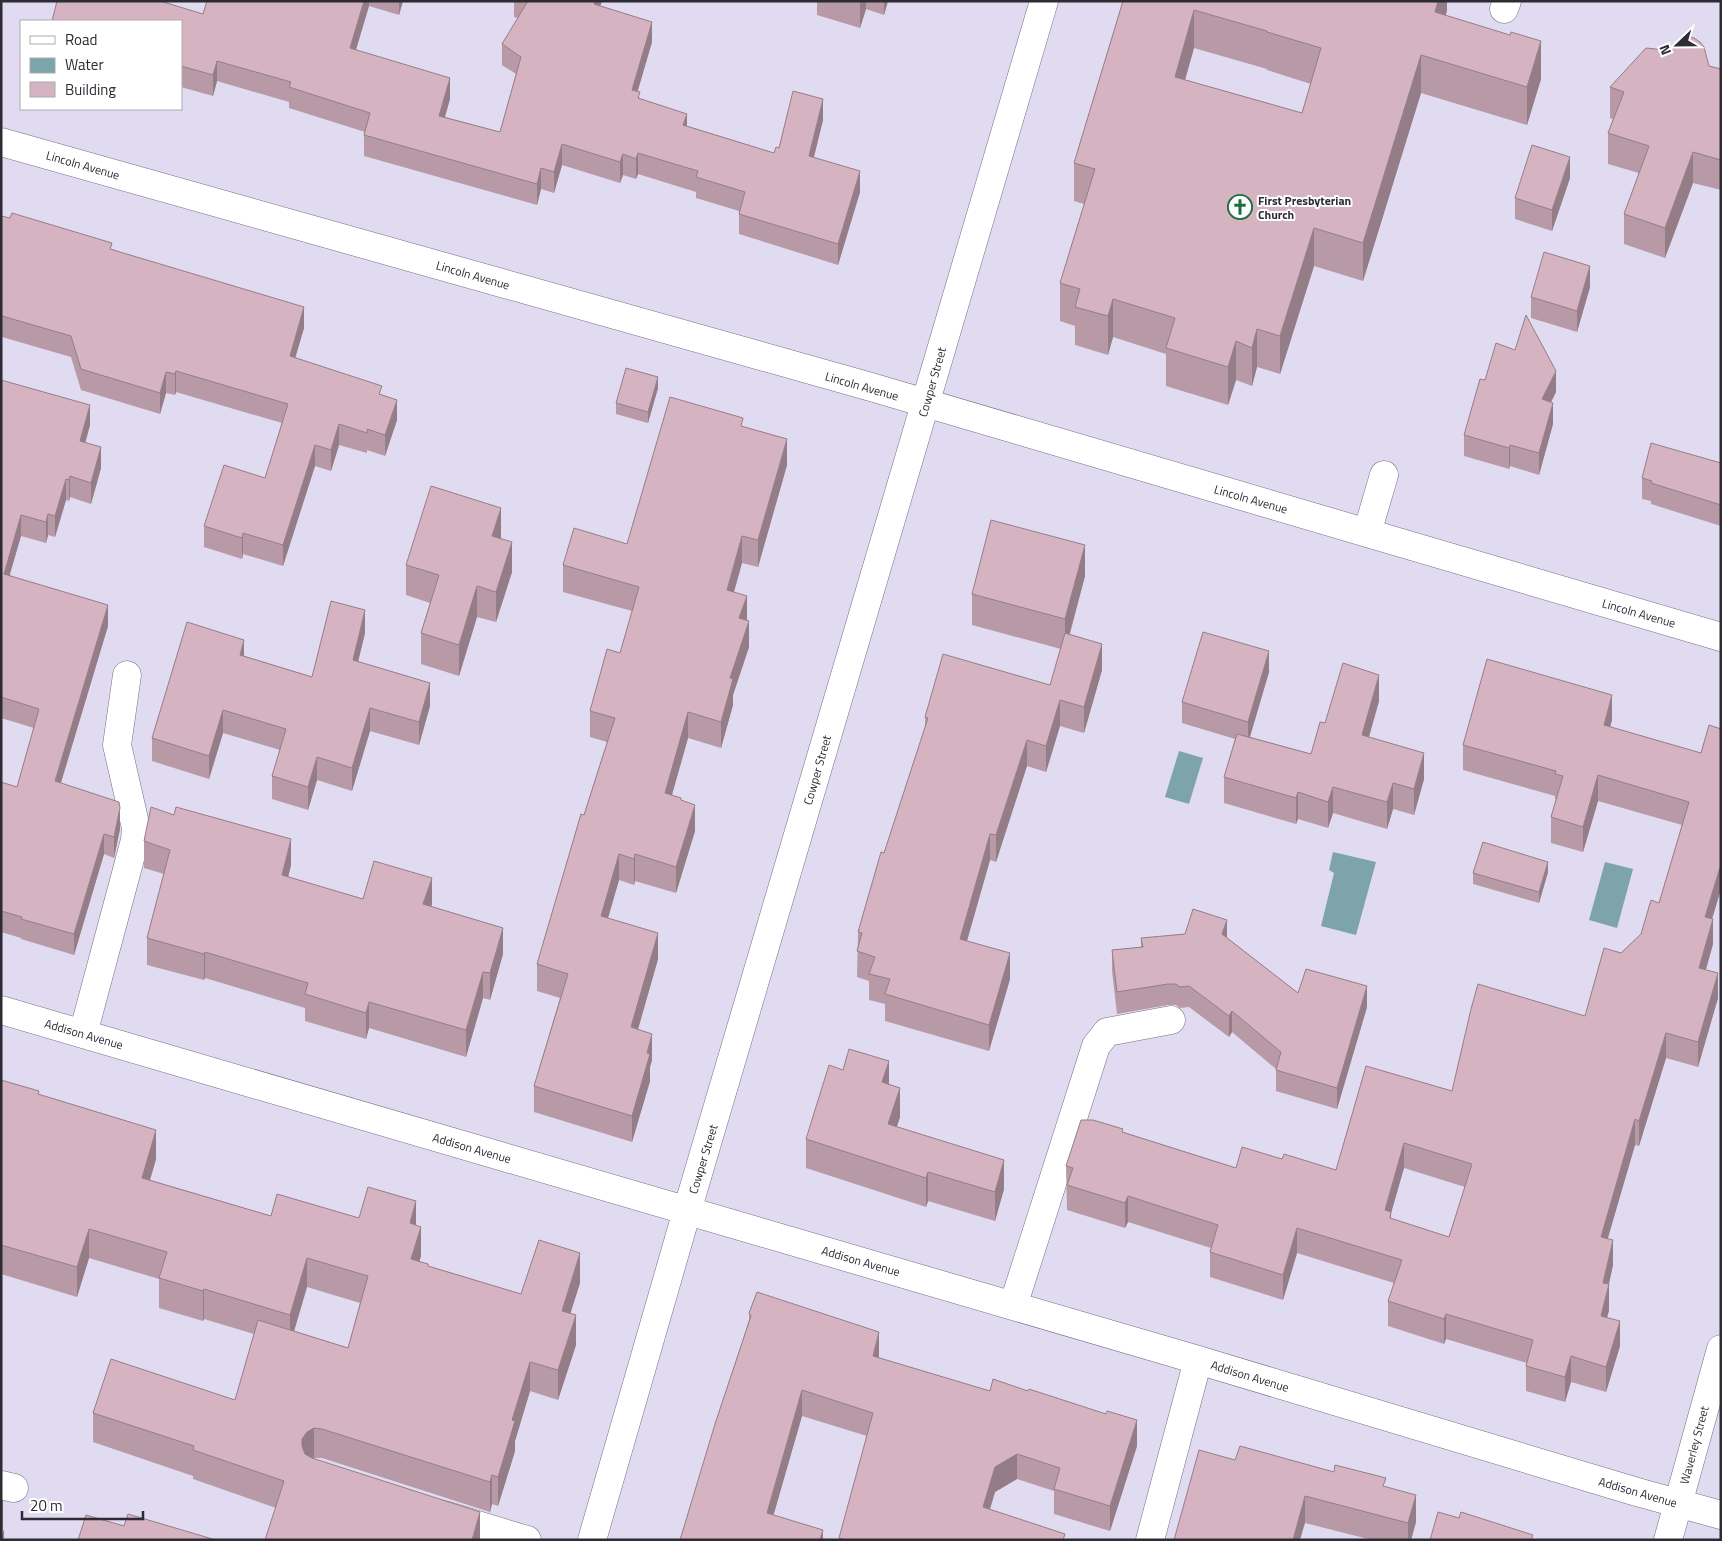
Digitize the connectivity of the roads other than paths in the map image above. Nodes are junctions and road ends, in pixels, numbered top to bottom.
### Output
1 (1044, 1) edge
2 (1, 142) edge
3 (925, 405) junction
4 (1384, 475) dead end
5 (1367, 533) junction
6 (1721, 637) edge
7 (127, 675) dead end
8 (1, 1010) edge
9 (1171, 1020) dead end
10 (83, 1034) junction
11 (687, 1211) junction
12 (1013, 1306) junction
13 (1721, 1349) edge
14 (1198, 1360) junction
15 (1678, 1503) junction
16 (419, 1506) edge
17 (1721, 1515) edge
18 (527, 1540) edge
19 (592, 1540) edge
20 (1150, 1540) edge
21 (1668, 1540) edge

1 - 3 street, Cowper Street
2 - 3 street, Lincoln Avenue
3 - 5 street, Lincoln Avenue
3 - 11 street, Cowper Street
4 - 5 street
5 - 6 street, Lincoln Avenue
7 - 10 street
8 - 10 street, Addison Avenue
9 - 12 street
10 - 11 street, Addison Avenue
11 - 12 street, Addison Avenue
11 - 19 street, Cowper Street
12 - 14 street, Addison Avenue
13 - 15 street, Waverley Street
14 - 15 street, Addison Avenue
14 - 20 street
15 - 17 street, Addison Avenue
15 - 21 street, Waverley Street
16 - 18 street

